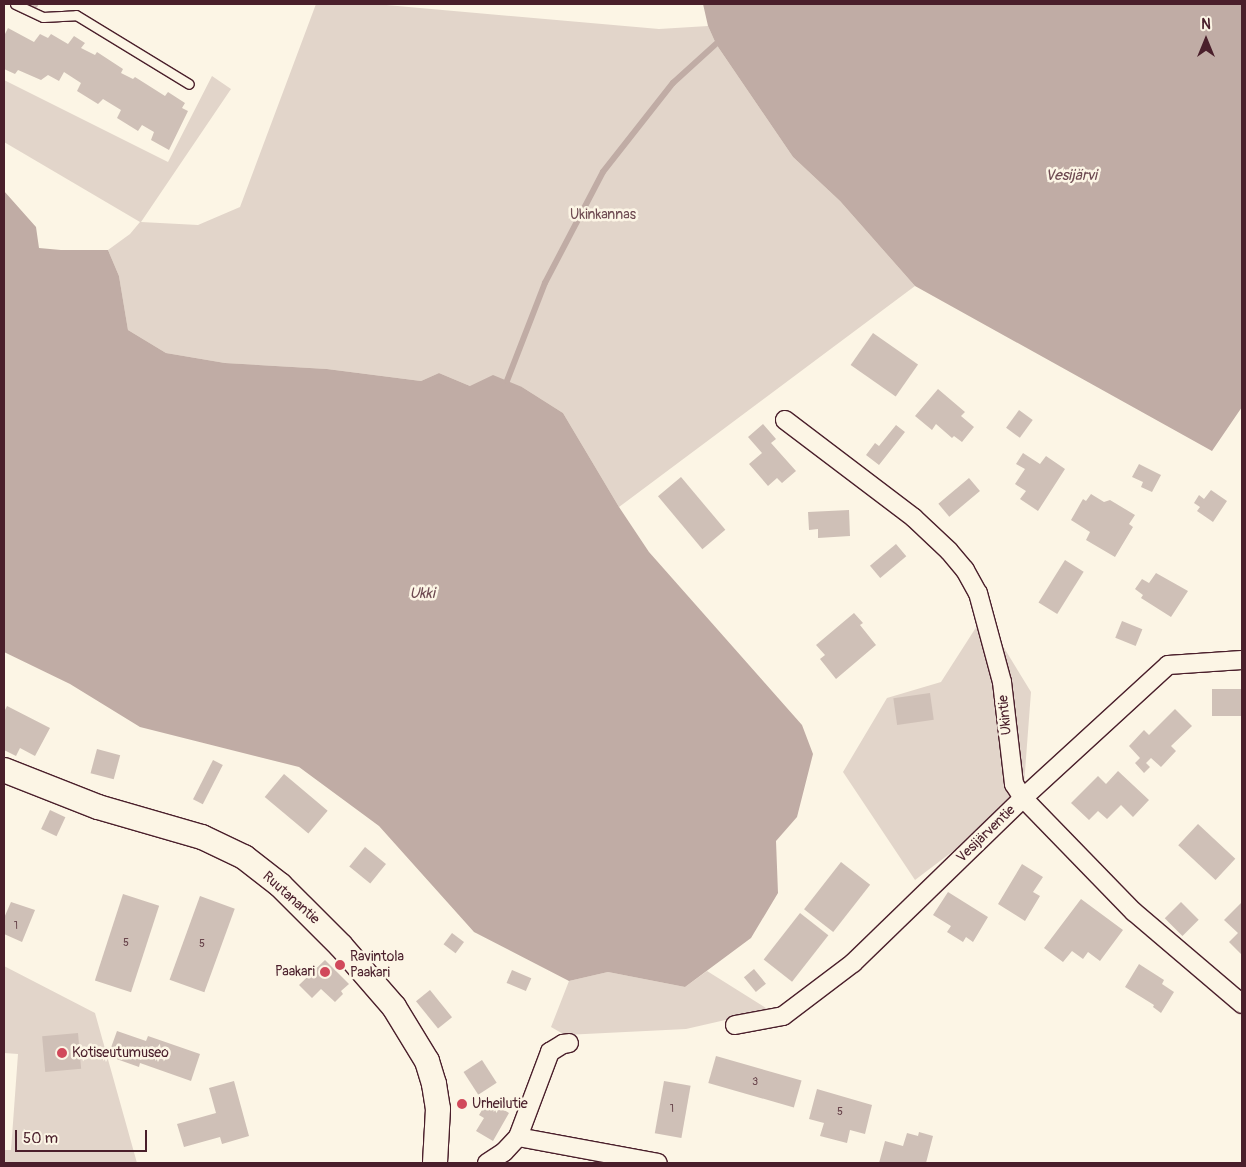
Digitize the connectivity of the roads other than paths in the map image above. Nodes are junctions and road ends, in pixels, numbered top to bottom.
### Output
1 (15, 4) edge
2 (189, 84) dead end
3 (785, 420) dead end
4 (1242, 660) edge
5 (4, 770) edge
6 (1023, 798) junction
7 (1242, 1004) edge
8 (735, 1025) dead end
9 (569, 1043) dead end
10 (518, 1137) junction
11 (435, 1163) edge
12 (487, 1163) edge
13 (658, 1163) edge

1 - 2 lane
3 - 6 street, Ukintie
4 - 6 street, Vesijärventie
5 - 11 main road, Ruutanantie
6 - 7 street, Ukintie
6 - 8 street, Vesijärventie
9 - 10 street
10 - 12 street
10 - 13 street

